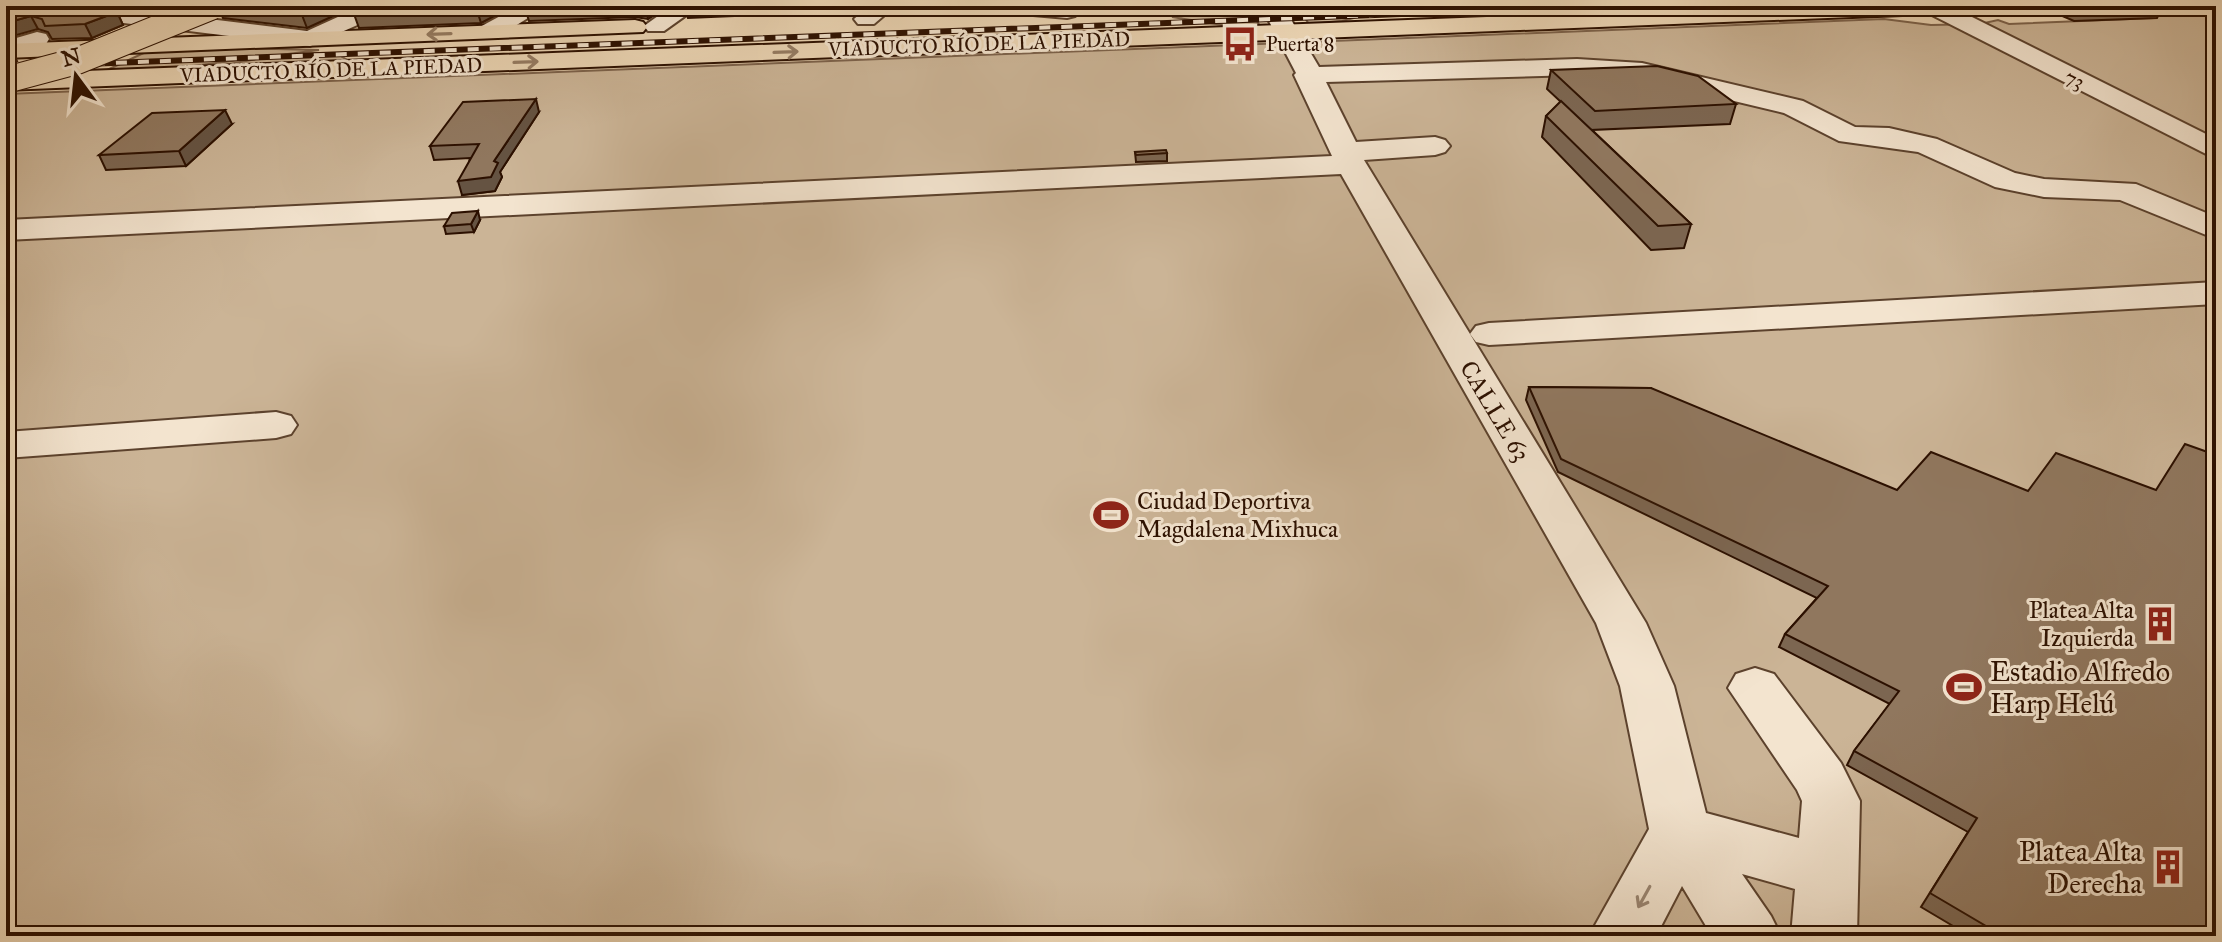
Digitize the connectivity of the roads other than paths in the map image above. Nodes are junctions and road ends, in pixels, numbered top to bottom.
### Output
1 (42, 6) edge
2 (213, 6) edge
3 (232, 6) edge
4 (381, 6) edge
5 (536, 6) edge
6 (1952, 6) edge
7 (1141, 7) edge
8 (1934, 7) edge
9 (1171, 8) edge
10 (1785, 9) edge
11 (1001, 10) edge
12 (191, 14) edge
13 (884, 14) edge
14 (694, 15) edge
15 (159, 19) junction
16 (1280, 19) edge
17 (836, 20) dead end
18 (487, 33) junction
19 (310, 39) junction
20 (80, 41) junction
21 (6, 50) edge
22 (1307, 75) junction
23 (6, 80) edge
24 (52, 80) junction
25 (1435, 146) dead end
26 (2216, 150) edge
27 (1348, 158) junction
28 (2216, 229) edge
29 (6, 230) edge
30 (2216, 293) edge
31 (1489, 334) dead end
32 (276, 425) dead end
33 (6, 445) edge
34 (1755, 688) dead end
35 (1680, 831) junction
36 (1829, 872) junction
37 (1622, 936) edge
38 (1748, 936) edge
39 (1824, 936) edge

1 - 15 street
2 - 23 main road, bridge
3 - 12 main road
4 - 19 street
5 - 18 street
6 - 8 main road, VIADUCTO RÍO DE LA PIEDAD
7 - 9 main road, VIADUCTO RÍO DE LA PIEDAD
7 - 11 main road, VIADUCTO RÍO DE LA PIEDAD
8 - 10 main road, VIADUCTO RÍO DE LA PIEDAD
8 - 26 street, 73
10 - 16 main road, VIADUCTO RÍO DE LA PIEDAD
12 - 15 main road
12 - 19 street
12 - 20 main road
13 - 17 main road, VIADUCTO RÍO DE LA PIEDAD
14 - 18 main road, VIADUCTO RÍO DE LA PIEDAD
15 - 20 main road
16 - 22 street, CALLE 63
24 -> 16 main road, VIADUCTO RÍO DE LA PIEDAD
18 -> 19 main road, VIADUCTO RÍO DE LA PIEDAD
19 - 20 main road, VIADUCTO RÍO DE LA PIEDAD
20 - 21 main road, VIADUCTO RÍO DE LA PIEDAD
20 - 23 main road
20 - 24 main road
22 - 27 street, CALLE 63
22 - 28 street
23 - 24 main road, VIADUCTO RÍO DE LA PIEDAD
25 - 27 street
27 - 29 street
27 - 35 street, CALLE 63
30 - 31 street
32 - 33 street
34 - 36 street
35 - 36 street
35 -> 37 street
35 - 38 street, CALLE 63
36 - 39 street

